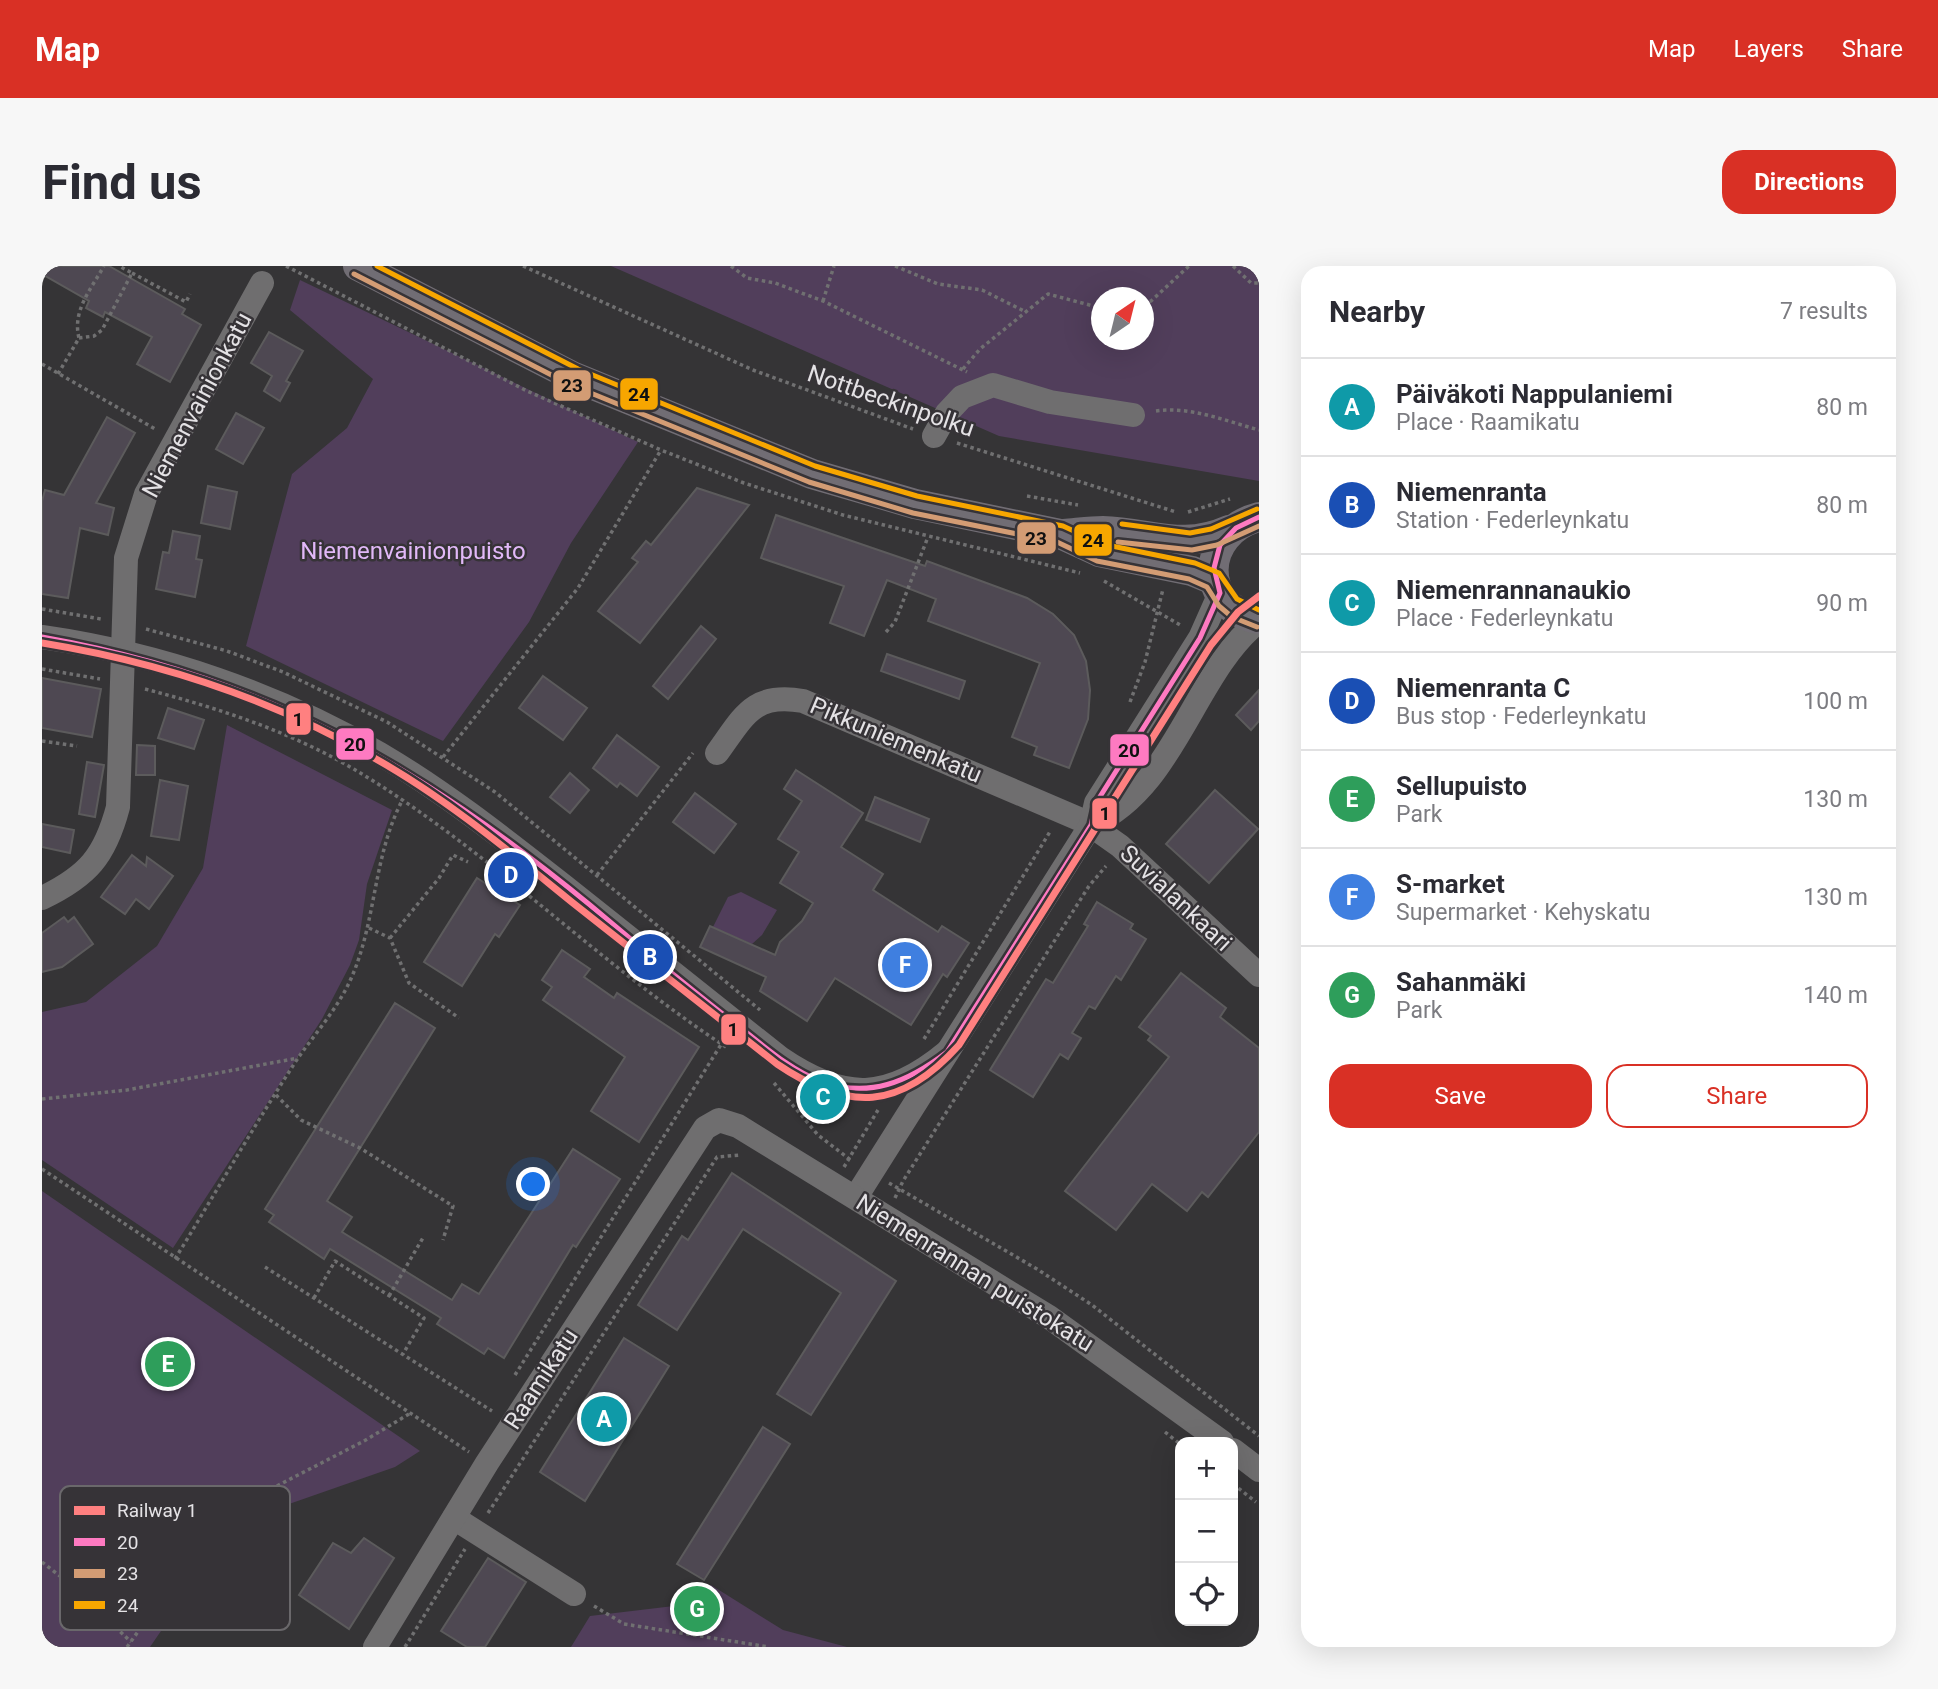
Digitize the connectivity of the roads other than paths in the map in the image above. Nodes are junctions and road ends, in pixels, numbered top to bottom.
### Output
1 (358, 266) edge
2 (262, 284) dead end
3 (1133, 415) road end
4 (934, 436) road end
5 (1259, 517) edge
6 (1229, 530) junction
7 (1060, 534) junction
8 (1217, 586) junction
9 (1259, 620) edge
10 (42, 637) edge
11 (122, 652) junction
12 (709, 748) road end
13 (1091, 825) junction
14 (42, 898) edge
15 (1259, 975) edge
16 (947, 1052) junction
17 (719, 1120) joint
18 (856, 1197) junction
19 (1215, 1437) edge
20 (1238, 1454) edge
21 (1259, 1470) edge
22 (454, 1518) junction
23 (574, 1594) road end
24 (375, 1647) edge

1 - 7 main road
2 - 11 street, Niemenvainionkatu
3 - 4 street
5 - 6 main road
6 - 7 main road
6 - 8 main road
7 - 8 main road
8 - 9 main road
8 - 13 street
9 - 13 street
10 - 11 street
11 - 14 street, Niemenvainionkatu
11 - 16 street
12 - 13 street, Pikkuniemenkatu
13 - 15 street, Suvialankaari
13 - 16 street
16 - 18 street
17 - 18 street, Niemenrannan puistokatu
17 - 22 street, Raamikatu
18 - 19 street, Niemenrannan puistokatu
20 - 21 street
22 - 23 street
22 - 24 street, Raamikatu

